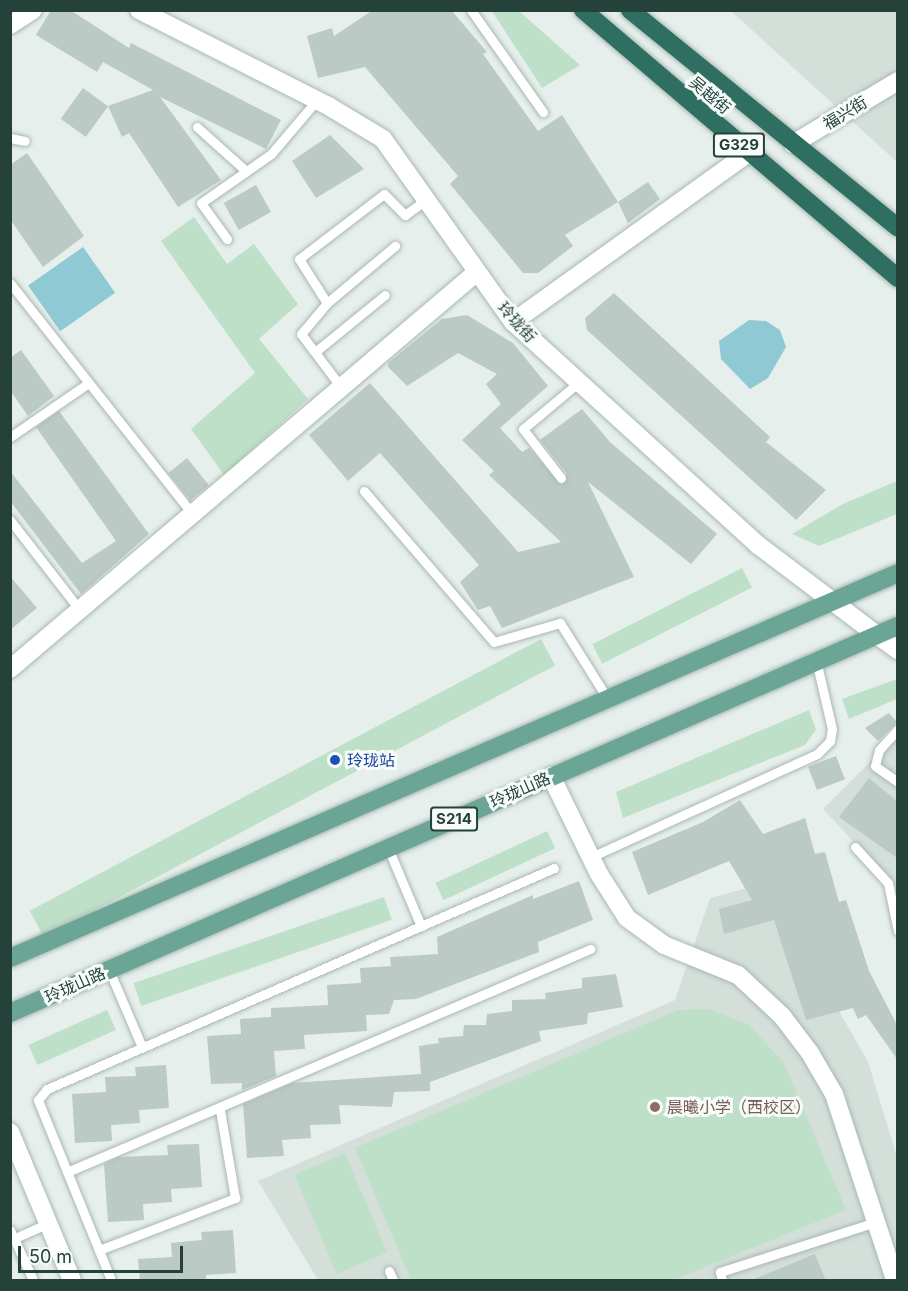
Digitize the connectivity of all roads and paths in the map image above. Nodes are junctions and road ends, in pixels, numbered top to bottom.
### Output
1 (33, 10) edge
2 (471, 10) edge
3 (583, 10) edge
4 (630, 10) edge
5 (147, 12) edge
6 (10, 25) edge
7 (897, 81) edge
8 (317, 100) junction
9 (543, 112) dead end
10 (197, 127) dead end
11 (10, 138) edge
12 (25, 141) dead end
13 (793, 144) junction
14 (748, 153) junction
15 (246, 171) junction
16 (426, 200) junction
17 (897, 228) edge
18 (227, 239) dead end
19 (395, 246) dead end
20 (477, 272) junction
21 (897, 278) edge
22 (10, 283) edge
23 (386, 295) dead end
24 (327, 303) junction
25 (513, 322) junction
26 (315, 352) junction
27 (579, 382) junction
28 (87, 384) junction
29 (341, 387) junction
30 (10, 437) edge
31 (561, 478) dead end
32 (364, 491) dead end
33 (194, 516) junction
34 (10, 520) edge
35 (897, 573) edge
36 (829, 601) junction
37 (79, 609) junction
38 (897, 626) edge
39 (877, 635) junction
40 (897, 650) edge
41 (816, 660) junction
42 (10, 669) edge
43 (607, 698) junction
44 (897, 729) edge
45 (551, 776) junction
46 (897, 782) edge
47 (855, 847) dead end
48 (388, 848) junction
49 (591, 857) junction
50 (554, 868) dead end
51 (421, 926) junction
52 (897, 931) edge
53 (590, 949) dead end
54 (10, 958) edge
55 (109, 970) junction
56 (10, 1013) edge
57 (142, 1047) junction
58 (220, 1110) junction
59 (10, 1132) edge
60 (68, 1172) junction
61 (876, 1222) junction
62 (48, 1223) junction
63 (13, 1234) edge
64 (891, 1241) edge
65 (99, 1250) junction
66 (389, 1270) dead end
67 (33, 1281) edge
68 (72, 1281) edge
69 (111, 1281) edge
70 (393, 1281) edge
71 (722, 1281) edge
72 (895, 1281) edge

1 - 6 street
2 - 9 lane
3 - 14 highway, 吴越街 / G329
4 - 13 highway, 吴越街 / G329
5 - 8 street, 玲珑街
7 - 13 street, 福兴街
8 - 15 lane
8 - 16 street, 玲珑街
10 - 15 lane
11 - 12 lane
13 - 17 highway, 吴越街 / G329
14 - 21 highway, 吴越街 / G329
14 - 25 street
15 - 18 lane
16 - 20 street, 玲珑街
16 - 24 lane
19 - 24 lane
20 - 25 street, 玲珑街
20 - 29 street
22 - 28 lane
23 - 26 lane
24 - 26 lane
25 - 27 street, 玲珑街
26 - 29 lane
27 - 31 lane
27 - 36 street, 玲珑街
28 - 30 lane
28 - 33 lane
29 - 33 street
32 - 43 lane
33 - 37 street
34 - 37 lane
35 - 36 main road
36 - 39 street, 玲珑街
36 - 43 main road
37 - 42 street
38 - 39 main road, 玲珑山路 / S214
39 - 40 street, 玲珑街
39 - 41 main road, 玲珑山路 / S214
41 - 45 main road, 玲珑山路 / S214
41 - 49 lane
43 - 54 main road
44 - 46 lane
45 - 48 main road, 玲珑山路 / S214
45 - 49 street
47 - 52 lane
48 - 51 lane
48 - 55 main road, 玲珑山路 / S214
49 - 61 street
50 - 51 lane
51 - 57 lane
53 - 58 lane
55 - 56 main road, 玲珑山路 / S214
55 - 57 lane
57 - 60 lane
58 - 60 lane
58 - 65 lane
59 - 62 street
60 - 65 lane
61 - 64 street
61 - 71 lane
62 - 63 lane
62 - 68 street
63 - 67 lane
64 - 72 street
65 - 69 lane
66 - 70 lane

